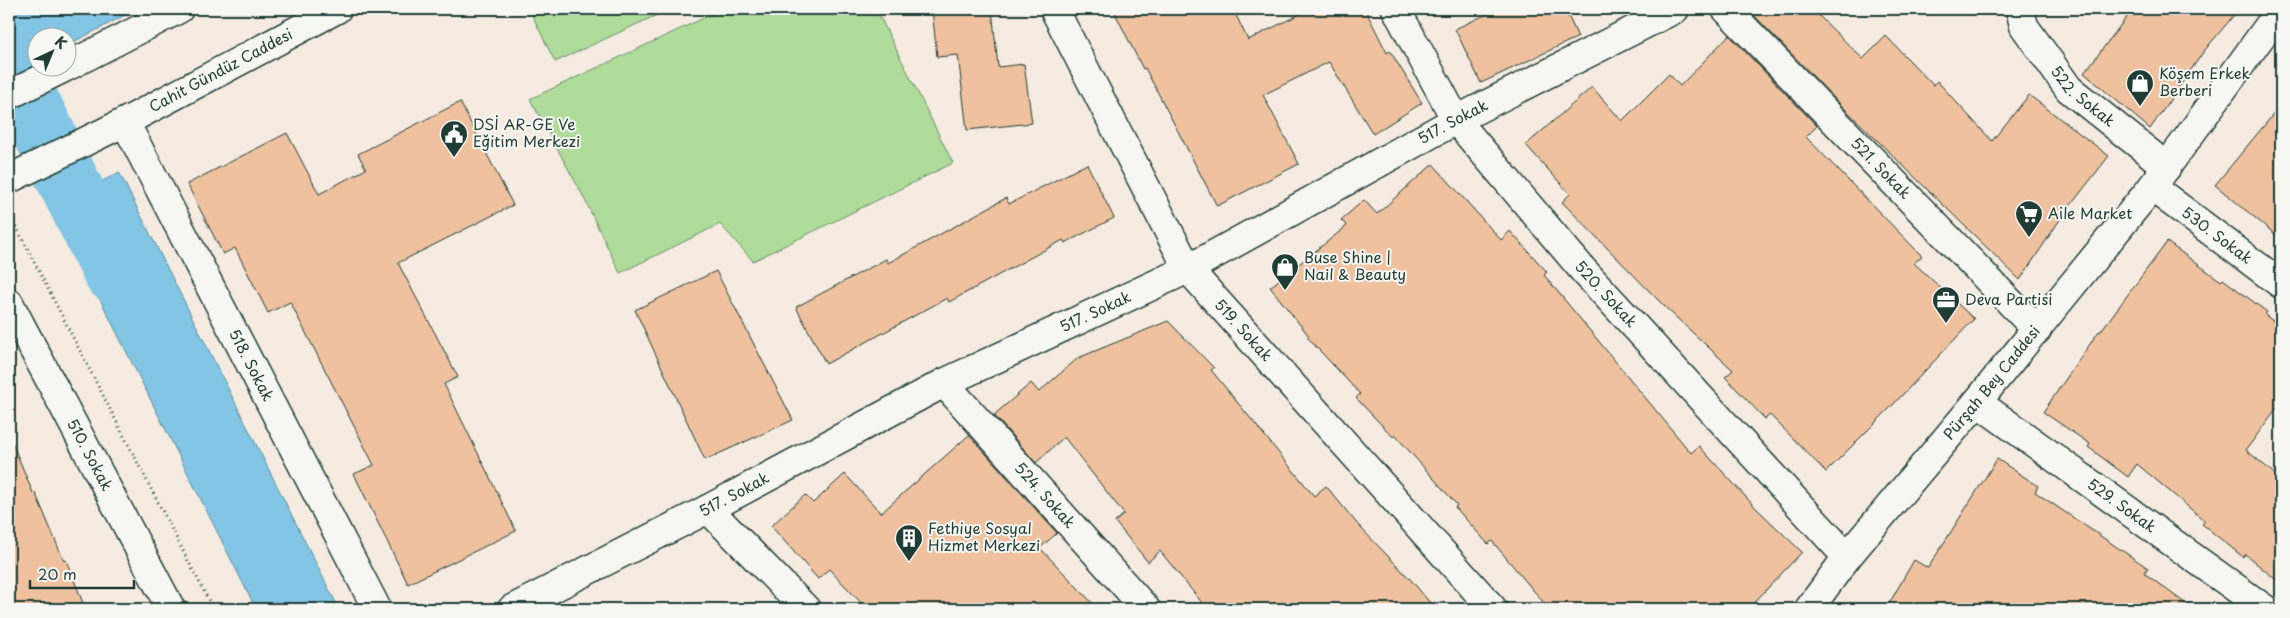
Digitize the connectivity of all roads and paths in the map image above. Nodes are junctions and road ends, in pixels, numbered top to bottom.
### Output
1 (179, 9) edge
2 (336, 9) edge
3 (1054, 9) edge
4 (1396, 9) edge
5 (1675, 9) edge
6 (1726, 9) edge
7 (2020, 9) edge
8 (2280, 9) edge
9 (78, 61) edge
10 (44, 78) edge
11 (9, 95) edge
12 (1456, 120) junction
13 (114, 127) junction
14 (2159, 177) junction
15 (12, 178) edge
16 (9, 213) edge
17 (1188, 270) junction
18 (2281, 284) edge
19 (9, 303) edge
20 (2037, 330) junction
21 (944, 383) junction
22 (1977, 402) junction
23 (708, 509) junction
24 (1847, 557) junction
25 (171, 609) edge
26 (213, 609) edge
27 (377, 609) edge
28 (512, 609) edge
29 (806, 609) edge
30 (1146, 609) edge
31 (1493, 609) edge
32 (1809, 609) edge
33 (2265, 609) edge

1 - 9 street
2 - 13 street, Cahit Gündüz Caddesi
3 - 17 street, 519. Sokak
4 - 12 street, 520. Sokak
5 - 12 street, 517. Sokak
6 - 20 street, 521. Sokak
7 - 14 street, 522. Sokak
8 - 14 street, Pürşah Bey Caddesi
10 - 11 street
12 - 17 street, 517. Sokak
12 - 24 street, 520. Sokak
13 - 15 street, Cahit Gündüz Caddesi
13 - 27 street, 518. Sokak
14 - 18 street, 530. Sokak
14 - 20 street, Pürşah Bey Caddesi
16 - 26 path
17 - 21 street, 517. Sokak
17 - 31 street, 519. Sokak
19 - 25 street, 510. Sokak
20 - 22 street, Pürşah Bey Caddesi
21 - 23 street, 517. Sokak
21 - 30 street, 524. Sokak
22 - 24 street, Pürşah Bey Caddesi
22 - 33 street, 529. Sokak
23 - 28 street, 517. Sokak
23 - 29 street
24 - 32 street, Pürşah Bey Caddesi

